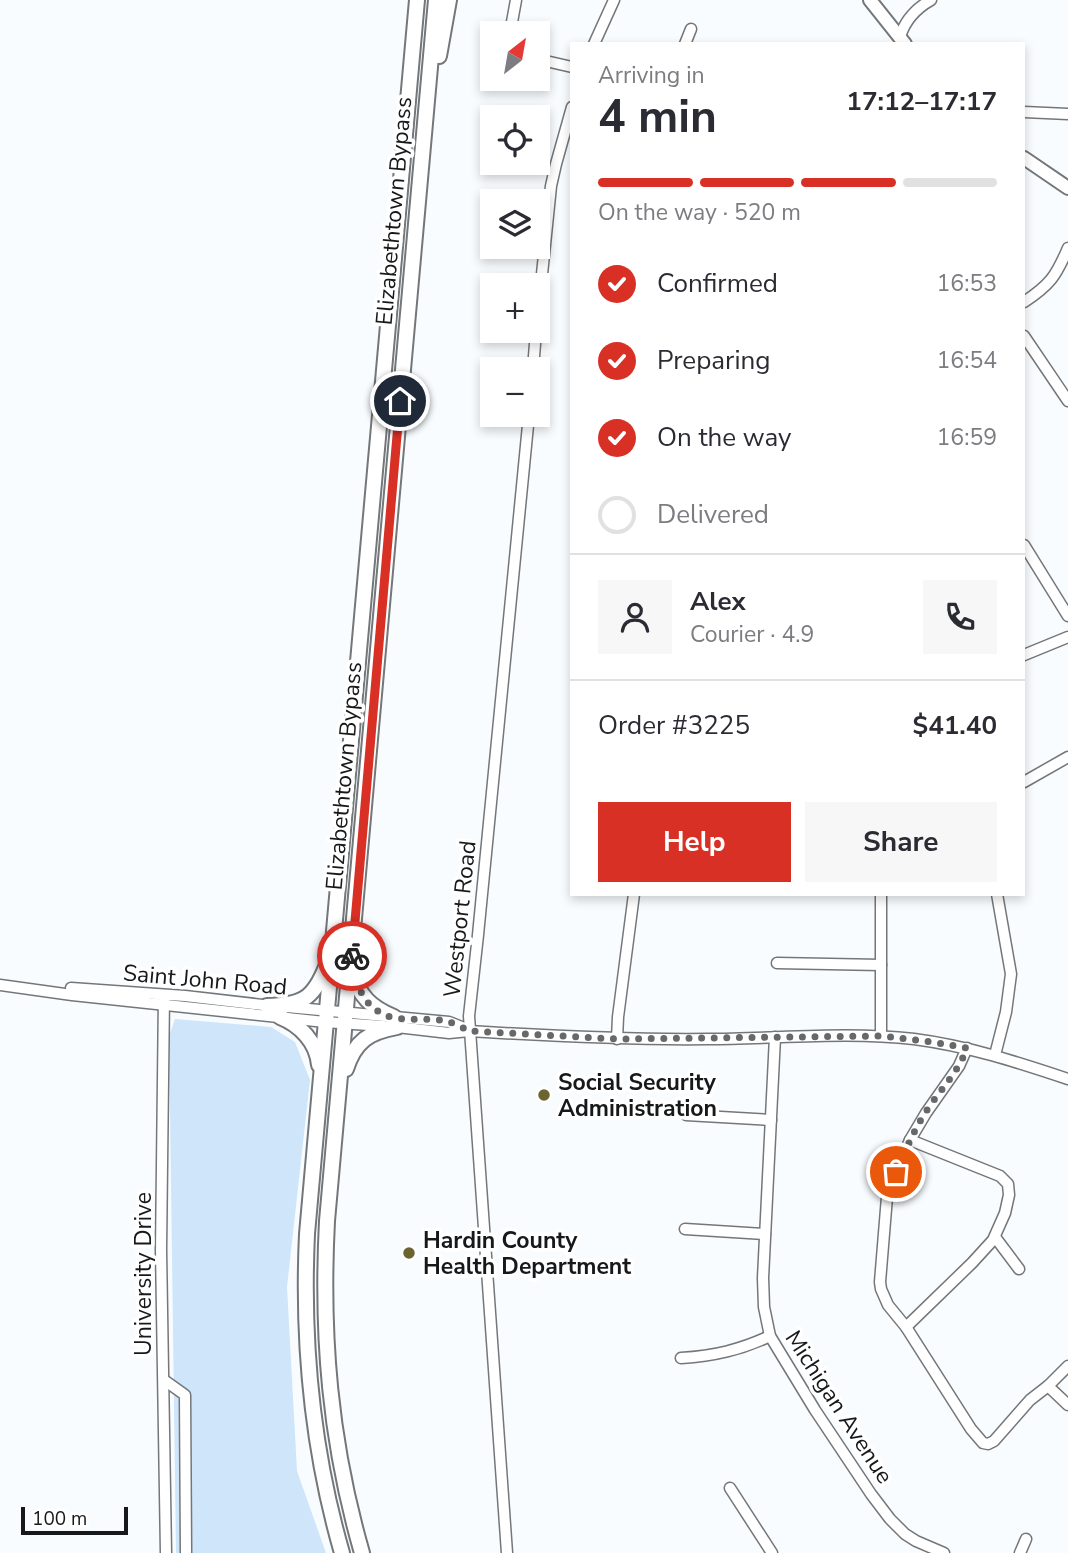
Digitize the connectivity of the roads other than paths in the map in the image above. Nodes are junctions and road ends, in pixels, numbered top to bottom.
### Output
1 (410, 0) edge
2 (417, 0) edge
3 (436, 0) edge
4 (449, 0) edge
5 (516, 0) edge
6 (614, 0) edge
7 (870, 0) edge
8 (931, 0) edge
9 (512, 21) edge
10 (691, 29) dead end
11 (902, 40) edge
12 (595, 42) edge
13 (686, 42) edge
14 (550, 63) edge
15 (570, 67) edge
16 (1025, 111) edge
17 (570, 114) edge
18 (1068, 114) edge
19 (425, 133) junction
20 (1025, 159) edge
21 (402, 166) junction
22 (1068, 188) edge
23 (1068, 248) edge
24 (542, 273) edge
25 (1025, 301) edge
26 (1025, 337) edge
27 (1068, 401) edge
28 (527, 427) edge
29 (1025, 547) edge
30 (1068, 616) edge
31 (1068, 637) edge
32 (1025, 655) edge
33 (1068, 757) edge
34 (1025, 781) edge
35 (634, 896) edge
36 (881, 896) edge
37 (997, 896) edge
38 (332, 949) junction
39 (351, 950) junction
40 (778, 963) dead end
41 (881, 965) junction
42 (0, 985) edge
43 (164, 1000) junction
44 (267, 1006) junction
45 (280, 1017) junction
46 (326, 1017) junction
47 (345, 1018) junction
48 (396, 1022) junction
49 (469, 1031) junction
50 (881, 1036) junction
51 (775, 1037) junction
52 (617, 1039) junction
53 (967, 1048) junction
54 (995, 1055) junction
55 (1068, 1078) edge
56 (319, 1098) junction
57 (338, 1101) junction
58 (686, 1115) dead end
59 (771, 1120) junction
60 (910, 1140) junction
61 (684, 1229) dead end
62 (765, 1234) junction
63 (995, 1237) junction
64 (1019, 1269) dead end
65 (906, 1327) junction
66 (770, 1336) junction
67 (681, 1358) dead end
68 (1068, 1366) edge
69 (164, 1380) junction
70 (1048, 1386) junction
71 (1068, 1405) edge
72 (730, 1488) dead end
73 (1026, 1539) dead end
74 (924, 1550) edge
75 (166, 1553) edge
76 (186, 1553) edge
77 (342, 1553) edge
78 (362, 1553) edge
79 (507, 1553) edge
80 (772, 1553) edge
81 (944, 1553) edge
82 (1020, 1553) edge

1 - 21 highway
2 - 21 highway, Elizabethtown Bypass
3 - 19 highway, Elizabethtown Bypass
4 - 19 highway
5 - 9 street
6 - 12 street
7 - 11 main road
8 - 11 street
10 - 13 street
14 - 15 street
16 - 18 street
17 - 24 street
19 - 39 highway, Elizabethtown Bypass
20 - 22 main road
21 - 38 highway, Elizabethtown Bypass
23 - 25 street
26 - 27 street
28 - 49 street, Westport Road
29 - 30 street
31 - 32 street
33 - 34 street
35 - 52 street
36 - 41 street
37 - 54 street
38 - 44 highway
38 - 46 highway, Elizabethtown Bypass
39 - 47 highway, Elizabethtown Bypass
39 - 48 highway
40 - 41 street
41 - 50 street
42 - 43 street, Saint John Road
43 - 44 street, Saint John Road
43 - 45 street, Saint John Road
43 - 69 street, University Drive
44 - 46 street, Saint John Road
45 - 46 street, Saint John Road
45 - 56 highway
46 - 47 street, Saint John Road
46 - 56 highway, Elizabethtown Bypass
47 - 48 street, Saint John Road
47 - 57 highway, Elizabethtown Bypass
48 - 49 street, Saint John Road
48 - 57 highway
49 - 52 street, Saint John Road
49 - 79 street, Westport Road
50 - 51 street, Saint John Road
50 - 53 street, Saint John Road
51 - 52 street, Saint John Road
51 - 59 street, Michigan Avenue
53 - 54 street, Saint John Road
53 - 60 street
54 - 55 street, Saint John Road
56 - 77 highway, Elizabethtown Bypass
57 - 78 highway, Elizabethtown Bypass
58 - 59 street
59 - 62 street, Michigan Avenue
60 - 63 street
60 - 65 street
61 - 62 street
62 - 66 street, Michigan Avenue
63 - 64 street
63 - 65 street
65 - 70 street
66 - 67 street
66 - 74 street, Michigan Avenue
68 - 70 street
69 - 75 street, University Drive
69 - 76 street
70 - 71 street
72 - 80 street
73 - 82 street
74 - 81 street, Michigan Avenue

